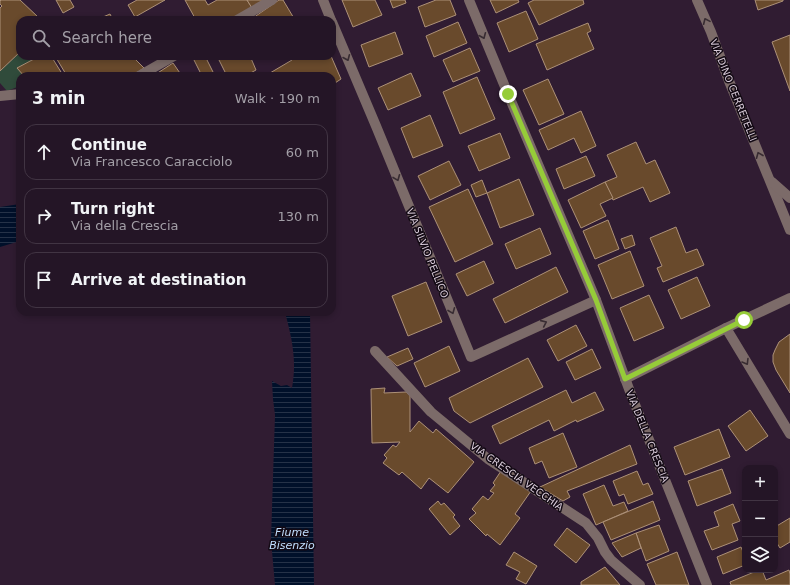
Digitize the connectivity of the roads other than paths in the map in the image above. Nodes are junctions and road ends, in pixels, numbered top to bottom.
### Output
1 (272, 0) edge
2 (323, 0) edge
3 (468, 0) edge
4 (697, 0) edge
5 (244, 16) edge
6 (330, 16) edge
7 (336, 31) edge
8 (167, 60) edge
9 (146, 72) edge
10 (16, 94) edge
11 (0, 96) edge
12 (770, 181) junction
13 (790, 198) edge
14 (790, 230) edge
15 (790, 298) edge
16 (596, 300) junction
17 (726, 328) junction
18 (375, 351) dead end
19 (625, 379) junction
20 (790, 434) edge
21 (640, 585) edge
22 (707, 585) edge

1 - 5 street
2 - 6 street, VIA SILVIO PELLICO
3 -> 16 street, VIA DELLA CRESCIA
12 -> 4 street, VIA DINO CERRETELLI
7 -> 16 street, VIA SILVIO PELLICO
8 - 9 street
10 - 11 street
12 - 13 street, VIA DINO CERRETELLI
12 - 14 street, VIA DINO CERRETELLI
15 - 17 street
16 - 19 street, VIA DELLA CRESCIA
17 - 19 street
17 -> 20 street
18 - 21 street, VIA CRESCIA VECCHIA
19 - 22 street, VIA DELLA CRESCIA

